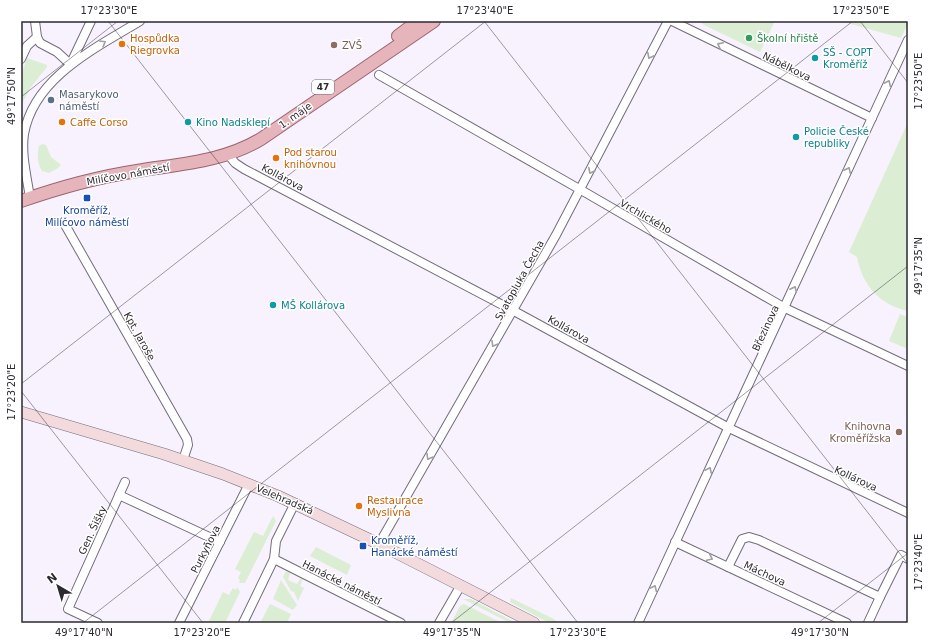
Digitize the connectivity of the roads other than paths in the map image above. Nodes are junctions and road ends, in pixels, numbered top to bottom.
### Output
1 (35, 21) edge
2 (91, 21) edge
3 (140, 21) edge
4 (418, 21) edge
5 (434, 21) edge
6 (668, 21) edge
7 (672, 21) edge
8 (37, 37) junction
9 (908, 40) edge
10 (21, 59) edge
11 (70, 64) junction
12 (379, 75) dead end
13 (872, 118) junction
14 (24, 122) edge
15 (227, 153) junction
16 (581, 190) junction
17 (26, 199) edge
18 (64, 223) dead end
19 (785, 308) junction
20 (514, 311) junction
21 (908, 366) edge
22 (21, 412) edge
23 (729, 428) junction
24 (184, 460) junction
25 (124, 482) dead end
26 (249, 484) junction
27 (119, 495) junction
28 (295, 503) junction
29 (908, 513) edge
30 (220, 542) junction
31 (675, 542) junction
32 (379, 544) junction
33 (908, 559) edge
34 (274, 560) junction
35 (728, 567) junction
36 (461, 585) junction
37 (880, 597) junction
38 (98, 623) edge
39 (179, 623) edge
40 (243, 623) edge
41 (401, 623) edge
42 (440, 623) edge
43 (534, 623) edge
44 (638, 623) edge
45 (847, 623) edge
46 (868, 623) edge

1 - 8 street
2 - 11 street
11 -> 3 street
4 - 15 main road, 1. máje / 47
5 - 15 main road, 1. máje / 47
6 -> 16 street, Svatopluka Čecha
13 -> 7 street, Nábělkova
8 - 10 street
8 - 11 street
13 -> 9 street, Březinova
11 - 14 street
12 - 16 street, Vrchlického
19 -> 13 street, Březinova
14 - 17 street
15 - 17 main road, Milíčovo náměstí / 47
15 - 20 street, Kollárova
16 - 19 street, Vrchlického
16 - 20 street, Svatopluka Čecha
18 - 24 street, Kpt. Jaroše
19 - 21 street, Vrchlického
19 - 23 street, Březinova
20 - 23 street, Kollárova
20 -> 32 street, Svatopluka Čecha
22 - 24 main road, Velehradská
23 - 29 street, Kollárova
31 -> 23 street, Březinova
24 - 26 main road, Velehradská
25 - 27 street, Gen. Šišky
26 - 28 main road, Velehradská
26 - 30 street, Purkyňova
27 - 30 street
27 - 38 street, Gen. Šišky
28 - 32 main road, Velehradská
28 - 34 street
30 - 39 street, Purkyňova
31 -> 35 street, Máchova
44 -> 31 street, Březinova
32 - 36 main road, Velehradská
33 - 37 street
34 - 40 street
34 - 41 street, Hanácké náměstí
35 - 37 street
35 - 45 street, Máchova
36 - 42 street
36 - 43 main road, Velehradská
37 - 46 street

